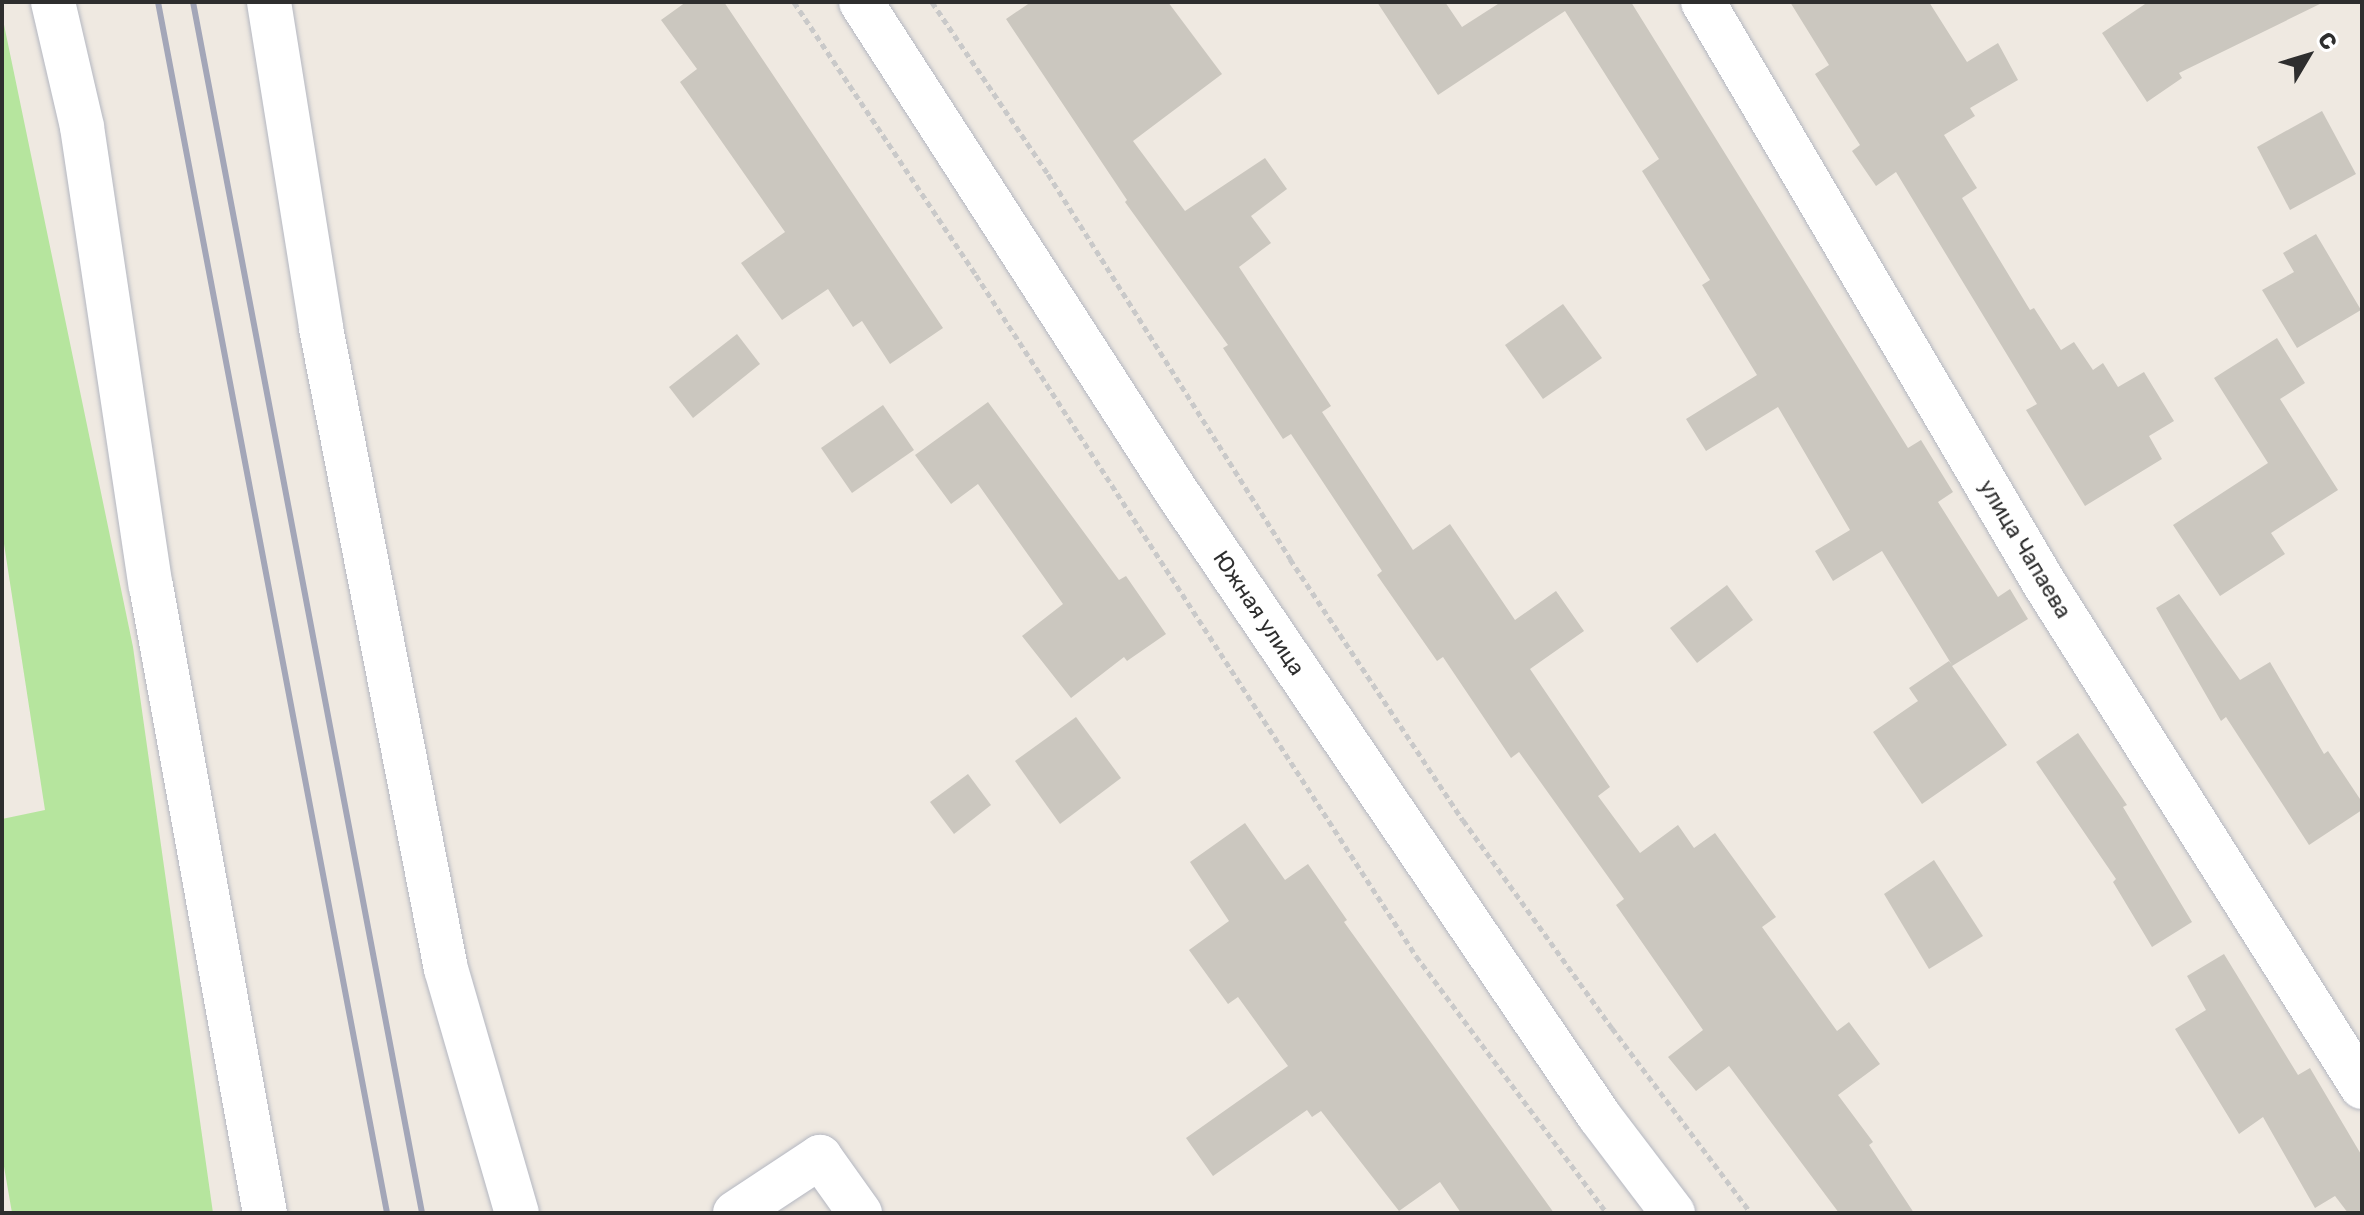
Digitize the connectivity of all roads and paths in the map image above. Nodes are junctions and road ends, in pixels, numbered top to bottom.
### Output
1 (53, 2) edge
2 (269, 2) edge
3 (794, 2) edge
4 (861, 2) edge
5 (932, 2) edge
6 (1703, 2) edge
7 (2362, 1087) edge
8 (265, 1213) edge
9 (517, 1213) edge
10 (735, 1213) edge
11 (860, 1213) edge
12 (1607, 1213) edge
13 (1673, 1213) edge
14 (1751, 1213) edge

1 - 8 street
2 - 9 street
3 - 12 path
4 - 13 street, Южная улица
5 - 14 path
6 - 7 street, улица Чапаева
10 - 11 street

